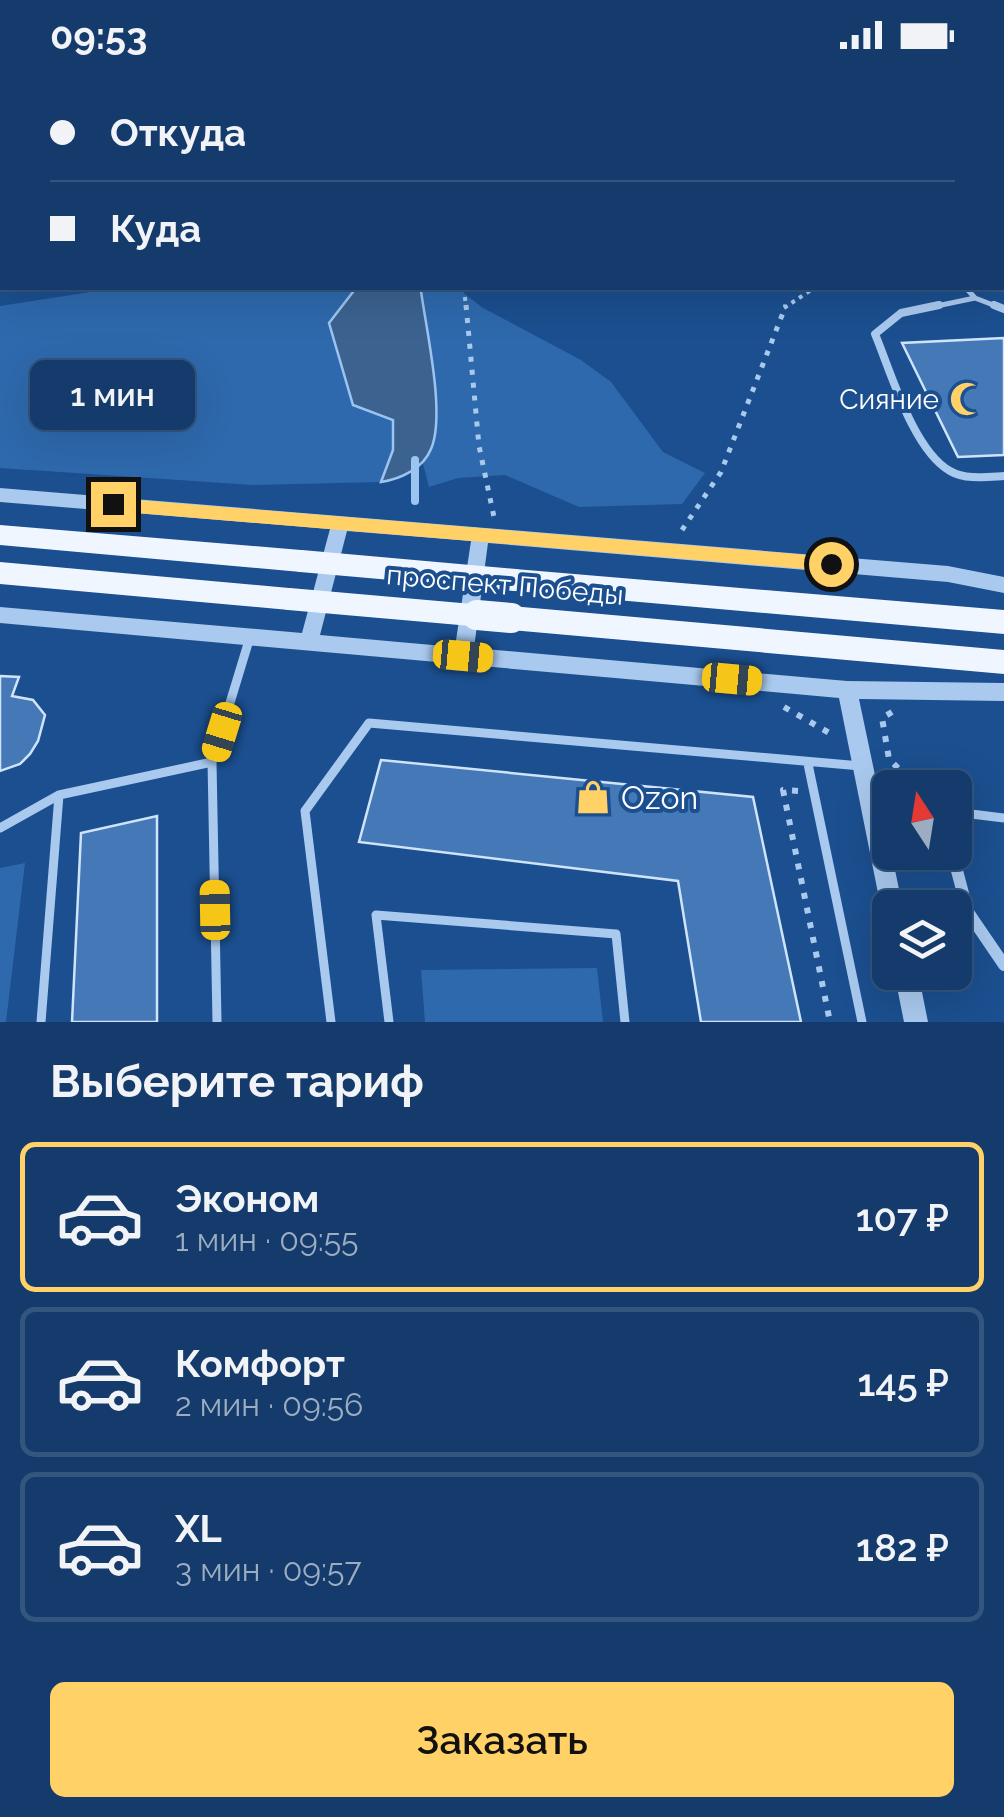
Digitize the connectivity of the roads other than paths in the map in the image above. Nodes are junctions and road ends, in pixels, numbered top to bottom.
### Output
1 (968, 290) edge
2 (976, 298) junction
3 (1004, 309) edge
4 (1004, 476) edge
5 (0, 495) edge
6 (340, 523) junction
7 (488, 530) junction
8 (0, 535) edge
9 (0, 573) edge
10 (1004, 585) edge
11 (0, 615) edge
12 (1004, 622) edge
13 (250, 636) junction
14 (309, 642) junction
15 (463, 656) junction
16 (1004, 662) edge
17 (847, 690) junction
18 (1004, 692) edge
19 (212, 762) junction
20 (808, 764) junction
21 (863, 766) junction
22 (59, 795) junction
23 (972, 814) edge
24 (1004, 818) edge
25 (0, 828) edge
26 (957, 870) edge
27 (888, 890) edge
28 (1004, 965) edge
29 (910, 990) edge
30 (40, 1022) edge
31 (217, 1022) edge
32 (330, 1022) edge
33 (389, 1022) edge
34 (625, 1022) edge
35 (862, 1022) edge
36 (916, 1022) edge

1 - 2 lane
2 - 3 lane
2 - 4 lane
5 - 6 street
6 - 7 street
6 - 14 street
7 - 10 street
7 - 15 street
8 - 12 main road, проспект Победы, bridge
9 - 16 main road, проспект Победы, bridge
11 - 13 street
13 - 14 street
13 - 19 lane
14 - 15 street
15 - 17 street
17 - 18 street
17 - 21 street
19 - 22 lane
19 - 31 lane
20 - 21 lane
20 - 32 lane
20 - 35 lane
21 - 27 street
22 - 25 lane
22 - 30 lane
23 - 24 lane
26 - 28 street
29 - 36 street
33 - 34 lane

